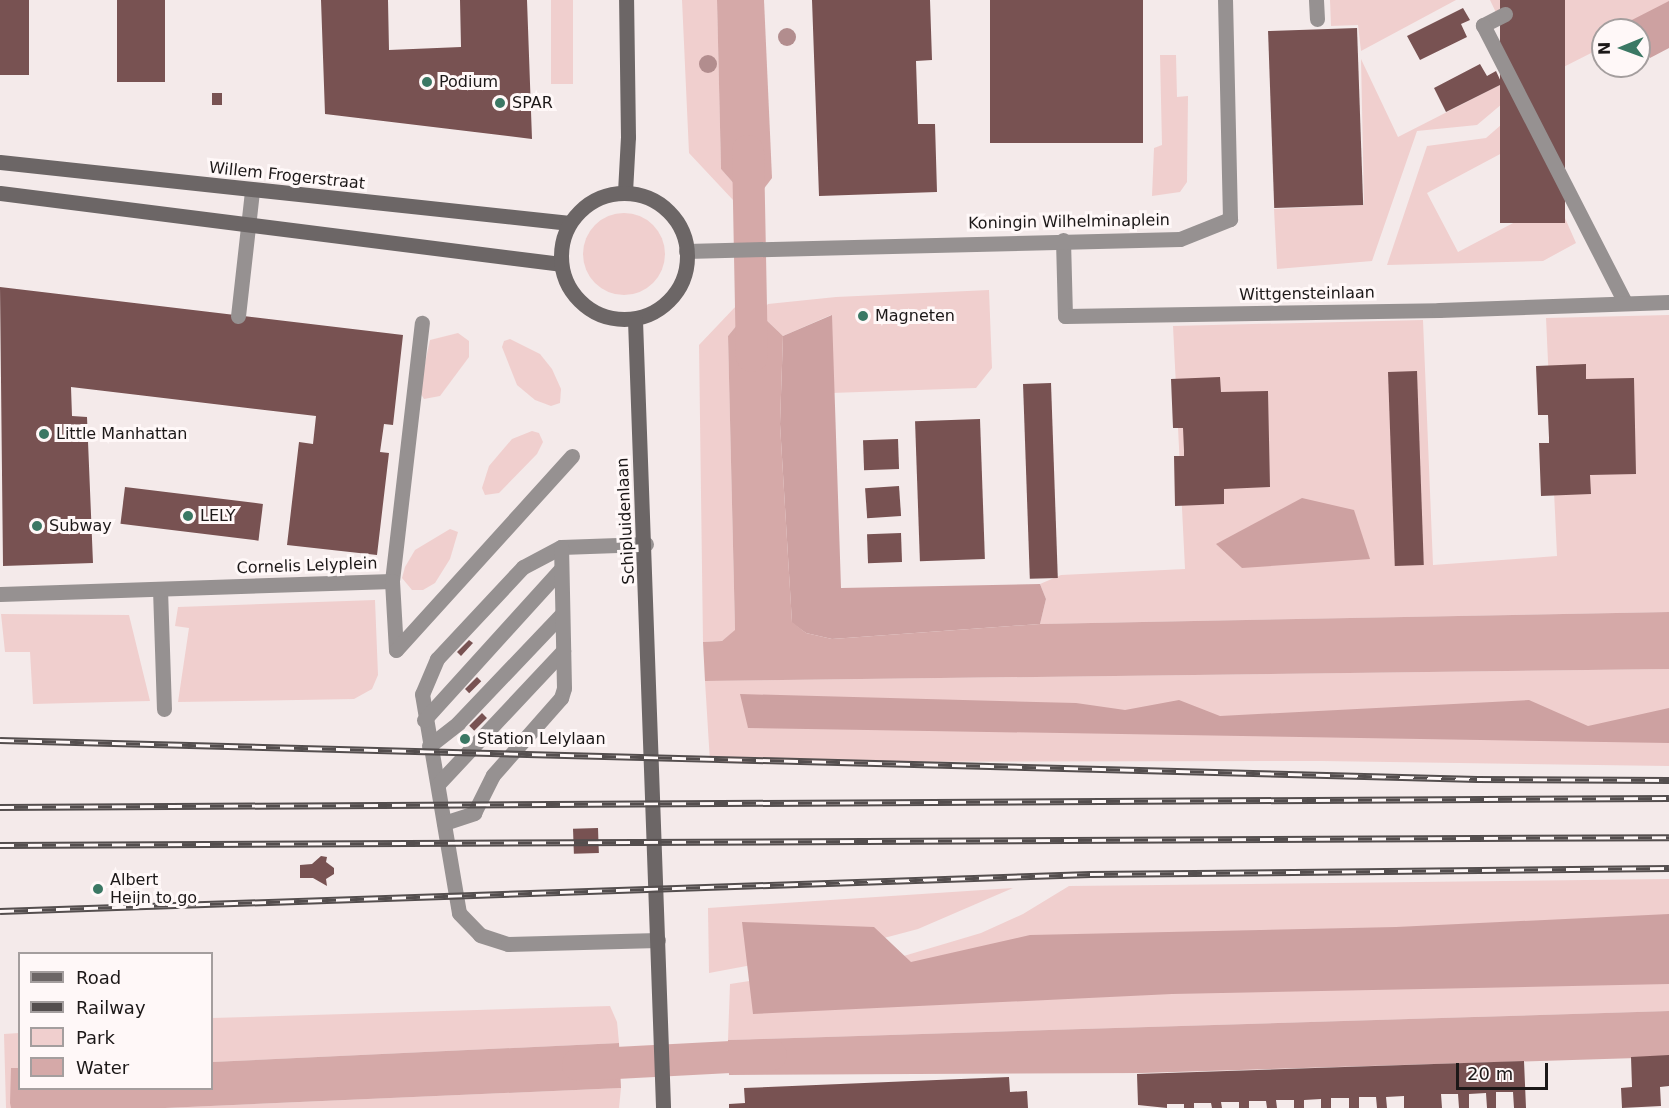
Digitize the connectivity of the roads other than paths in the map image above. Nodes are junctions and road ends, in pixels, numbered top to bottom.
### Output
1 (626, 0) edge
2 (1225, 0) edge
3 (1316, 0) edge
4 (1505, 14) dead end
5 (1317, 19) dead end
6 (0, 162) edge
7 (252, 190) junction
8 (625, 192) junction
9 (0, 193) edge
10 (248, 223) junction
11 (570, 223) junction
12 (1063, 240) junction
13 (686, 251) junction
14 (561, 264) junction
15 (1669, 302) edge
16 (1625, 303) junction
17 (238, 316) dead end
18 (635, 320) junction
19 (422, 323) dead end
20 (572, 456) dead end
21 (646, 544) junction
22 (561, 547) junction
23 (560, 570) junction
24 (392, 581) junction
25 (160, 589) junction
26 (0, 594) edge
27 (561, 615) junction
28 (563, 651) junction
29 (164, 709) dead end
30 (424, 720) junction
31 (429, 746) junction
32 (438, 784) junction
33 (444, 823) junction
34 (658, 940) junction
35 (663, 1102) edge

1 - 8 street
2 - 12 street, Koningin Wilhelminaplein
3 - 5 street
4 - 16 street
6 - 7 street, Willem Frogerstraat
7 - 10 street
7 - 11 street, Willem Frogerstraat
8 - 11 street
8 - 13 street
9 - 10 street
10 - 14 street
10 - 17 street
11 - 14 street
12 - 13 street, Koningin Wilhelminaplein
12 - 16 street, Wittgensteinlaan
13 - 18 street
14 - 18 street
15 - 16 street, Wittgensteinlaan
18 - 21 street, Schipluidenlaan
19 - 24 street
20 - 24 street, Cornelis Lelyplein
21 - 22 street
21 - 34 street, Schipluidenlaan
22 - 23 street
22 - 30 street
23 - 27 street
23 - 30 street
24 - 25 street, Cornelis Lelyplein
25 - 26 street, Cornelis Lelyplein
25 - 29 street
27 - 28 street
27 - 31 street
28 - 32 street
28 - 33 street
30 - 31 street
31 - 32 street
32 - 33 street
33 - 34 street
34 - 35 street, Schipluidenlaan

